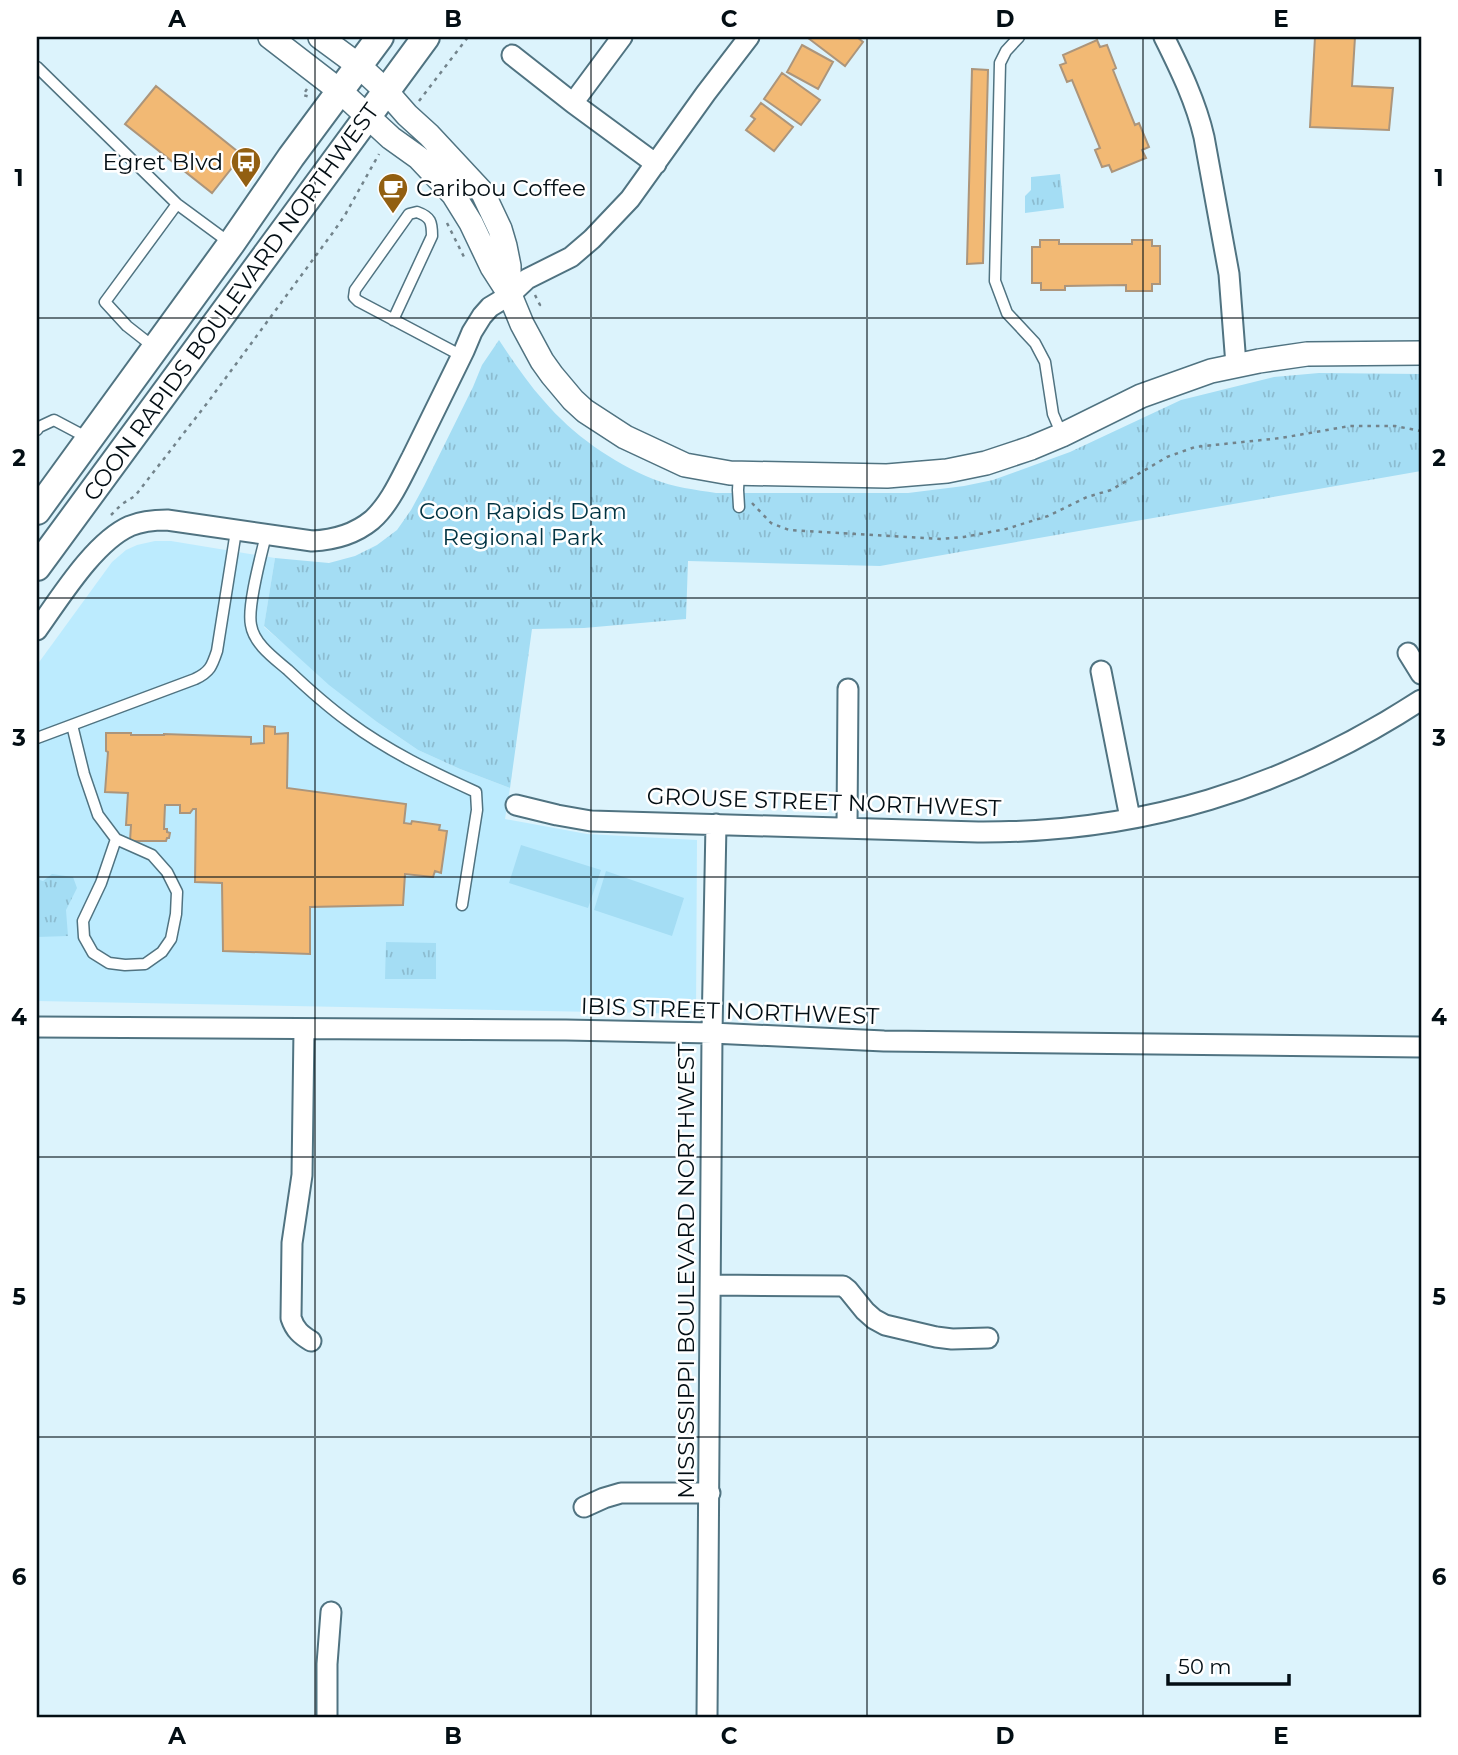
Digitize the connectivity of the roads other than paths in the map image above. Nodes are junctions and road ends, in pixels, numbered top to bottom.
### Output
1 (270, 37) edge
2 (320, 37) edge
3 (380, 37) edge
4 (426, 37) edge
5 (622, 37) edge
6 (749, 37) edge
7 (1019, 37) edge
8 (1164, 37) edge
9 (512, 55) dead end
10 (358, 65) junction
11 (37, 67) edge
12 (340, 91) junction
13 (386, 92) junction
14 (573, 103) junction
15 (368, 116) junction
16 (656, 164) junction
17 (177, 204) junction
18 (231, 244) junction
19 (509, 295) junction
20 (393, 320) junction
21 (156, 348) junction
22 (1421, 353) edge
23 (462, 356) junction
24 (1236, 365) junction
25 (37, 430) edge
26 (1062, 435) junction
27 (89, 439) junction
28 (739, 472) junction
29 (739, 507) dead end
30 (37, 511) edge
31 (236, 531) junction
32 (265, 535) junction
33 (37, 566) edge
34 (37, 630) edge
35 (1408, 653) dead end
36 (1101, 671) dead end
37 (1421, 674) edge
38 (848, 688) dead end
39 (1421, 700) edge
40 (72, 725) junction
41 (37, 738) edge
42 (516, 805) dead end
43 (1130, 818) junction
44 (716, 824) junction
45 (847, 827) junction
46 (116, 839) junction
47 (462, 905) dead end
48 (37, 1027) edge
49 (304, 1030) junction
50 (712, 1033) junction
51 (1421, 1048) edge
52 (711, 1285) junction
53 (988, 1338) dead end
54 (311, 1341) dead end
55 (710, 1493) junction
56 (584, 1507) dead end
57 (331, 1612) dead end
58 (327, 1718) edge
59 (707, 1718) edge

1 - 12 street
2 - 10 street
3 - 10 main road, COON RAPIDS BOULEVARD NORTHWEST
4 - 13 main road, COON RAPIDS BOULEVARD NORTHWEST
5 - 14 street
6 - 16 street
7 - 26 lane
8 - 24 street
9 - 14 street
10 - 12 main road, COON RAPIDS BOULEVARD NORTHWEST
10 - 13 street
11 - 17 lane
12 - 15 street
12 - 18 main road, COON RAPIDS BOULEVARD NORTHWEST
13 - 15 main road, COON RAPIDS BOULEVARD NORTHWEST
13 - 19 street
14 - 16 street
15 - 19 street
15 - 33 main road, COON RAPIDS BOULEVARD NORTHWEST
16 - 19 street
17 - 18 lane
17 - 21 lane
18 - 21 main road, COON RAPIDS BOULEVARD NORTHWEST
19 - 23 street
19 - 28 street
20 - 20 lane
20 - 23 lane
21 - 27 main road, COON RAPIDS BOULEVARD NORTHWEST
22 - 24 street
23 - 32 street
24 - 26 street
25 - 27 lane
26 - 28 street
27 - 30 main road, COON RAPIDS BOULEVARD NORTHWEST
28 - 29 lane
31 - 32 street
31 - 34 street
31 - 40 lane
32 - 47 lane
35 - 37 street
36 - 43 street
38 - 45 street
39 - 43 street, GROUSE STREET NORTHWEST
40 - 41 lane
40 - 46 lane
42 - 44 street, GROUSE STREET NORTHWEST
43 - 45 street, GROUSE STREET NORTHWEST
44 - 45 street, GROUSE STREET NORTHWEST
44 - 50 street, MISSISSIPPI BOULEVARD NORTHWEST
46 - 46 lane
48 - 49 street, IBIS STREET NORTHWEST
49 - 50 street, IBIS STREET NORTHWEST
49 - 54 street
50 - 51 street, IBIS STREET NORTHWEST
50 - 52 street, MISSISSIPPI BOULEVARD NORTHWEST
52 - 53 street
52 - 55 street, MISSISSIPPI BOULEVARD NORTHWEST
55 - 56 street
55 - 59 street, MISSISSIPPI BOULEVARD NORTHWEST
57 - 58 street

